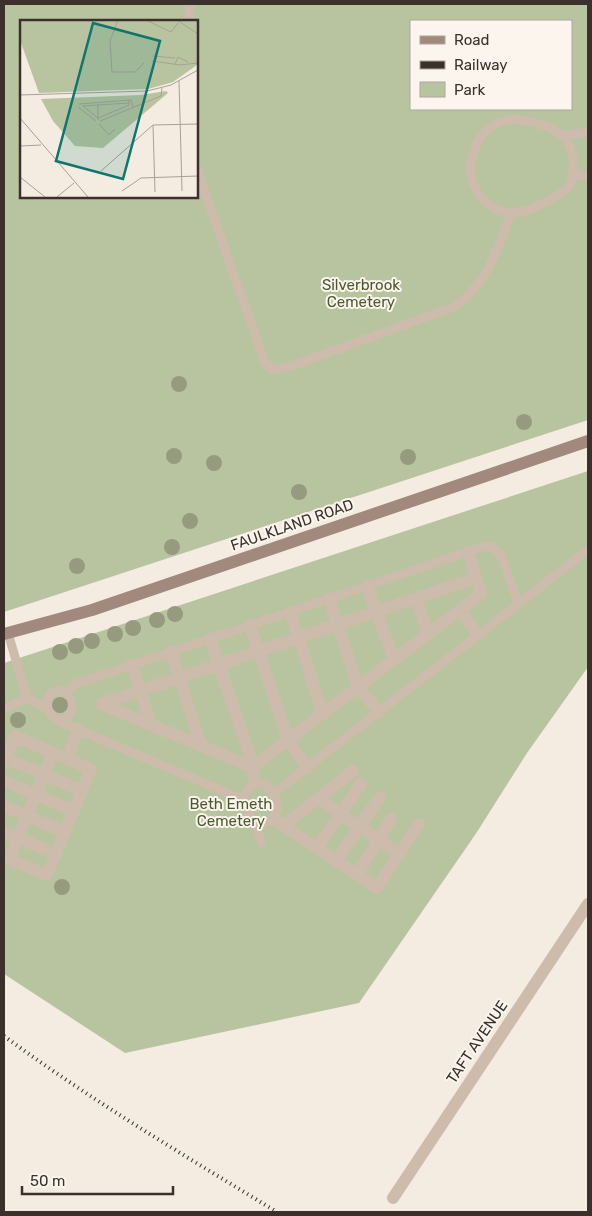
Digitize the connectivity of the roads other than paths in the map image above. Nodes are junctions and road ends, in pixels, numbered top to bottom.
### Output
1 (190, 4) edge
2 (188, 20) edge
3 (588, 132) edge
4 (563, 136) junction
5 (198, 173) edge
6 (572, 175) junction
7 (588, 176) edge
8 (511, 214) junction
9 (588, 440) edge
10 (588, 550) edge
11 (468, 552) junction
12 (476, 578) junction
13 (367, 586) junction
14 (416, 598) junction
15 (329, 599) junction
16 (518, 604) junction
17 (460, 610) junction
18 (290, 612) junction
19 (376, 612) junction
20 (337, 624) junction
21 (250, 626) junction
22 (6, 633) edge
23 (428, 634) junction
24 (478, 634) junction
25 (298, 638) junction
26 (210, 639) junction
27 (259, 651) junction
28 (171, 652) junction
29 (394, 660) junction
30 (219, 664) junction
31 (132, 665) junction
32 (180, 678) junction
33 (358, 687) junction
34 (140, 691) junction
35 (65, 693) junction
36 (27, 698) junction
37 (4, 709) edge
38 (48, 709) junction
39 (379, 712) junction
40 (323, 714) junction
41 (58, 721) junction
42 (151, 725) junction
43 (78, 729) junction
44 (288, 740) junction
45 (202, 746) junction
46 (53, 753) junction
47 (68, 759) junction
48 (5, 760) edge
49 (252, 767) junction
50 (306, 768) junction
51 (352, 771) dead end
52 (44, 774) junction
53 (4, 781) edge
54 (255, 784) junction
55 (361, 784) dead end
56 (82, 791) junction
57 (274, 793) junction
58 (36, 795) junction
59 (380, 797) dead end
60 (318, 798) junction
61 (244, 800) junction
62 (4, 806) edge
63 (74, 811) junction
64 (340, 813) junction
65 (27, 816) junction
66 (391, 819) dead end
67 (255, 822) junction
68 (278, 822) junction
69 (418, 824) dead end
70 (360, 827) junction
71 (4, 832) edge
72 (65, 832) junction
73 (18, 838) junction
74 (378, 840) junction
75 (261, 843) dead end
76 (317, 848) junction
77 (56, 854) junction
78 (399, 854) junction
79 (7, 858) edge
80 (336, 861) junction
81 (357, 875) junction
82 (588, 904) edge
83 (393, 1198) dead end

1 - 2 lane
3 - 4 lane
4 - 6 lane
4 - 8 lane
5 - 8 lane
6 - 7 lane
6 - 8 lane
9 - 22 main road, FAULKLAND ROAD
10 - 16 lane
11 - 12 street
11 - 13 lane
11 - 16 lane
12 - 14 street
12 - 17 street
13 - 15 lane
13 - 19 street
14 - 19 street
14 - 23 street
15 - 18 lane
15 - 20 street
16 - 24 lane
17 - 23 street
17 - 24 street
18 - 21 lane
18 - 25 street
19 - 20 street
19 - 29 street
20 - 25 street
20 - 33 street
21 - 26 lane
21 - 27 street
22 - 36 lane
23 - 29 street
24 - 39 lane
25 - 27 street
25 - 40 street
26 - 28 lane
26 - 30 street
27 - 30 street
27 - 44 street
28 - 31 lane
28 - 32 street
29 - 33 street
30 - 32 street
30 - 49 street
31 - 34 street
31 - 35 lane
32 - 34 street
32 - 45 street
33 - 39 street
33 - 40 street
34 - 42 street
34 - 42 street
35 - 38 lane
35 - 41 lane
36 - 37 lane
36 - 38 lane
38 - 41 lane
39 - 50 lane
40 - 44 street
41 - 43 lane
42 - 45 street
43 - 47 street
43 - 61 lane
44 - 49 street
44 - 50 street
45 - 49 street
46 - 47 street
46 - 48 street
46 - 52 street
47 - 56 street
48 - 52 street
49 - 54 street
50 - 57 lane
51 - 60 street
52 - 56 street
52 - 58 street
53 - 58 street
54 - 57 lane
54 - 61 lane
55 - 64 street
56 - 63 street
57 - 68 lane
58 - 63 street
58 - 65 street
59 - 70 street
60 - 64 street
60 - 68 street
61 - 67 lane
62 - 65 street
63 - 72 street
64 - 70 street
64 - 76 street
65 - 72 street
65 - 73 street
66 - 74 street
67 - 68 lane
67 - 75 lane
68 - 76 street
69 - 78 street
70 - 74 street
70 - 80 street
71 - 73 street
72 - 77 street
73 - 77 street
73 - 79 street
74 - 78 street
74 - 81 street
76 - 80 street
77 - 79 street
78 - 81 street
80 - 81 street
82 - 83 street, TAFT AVENUE

